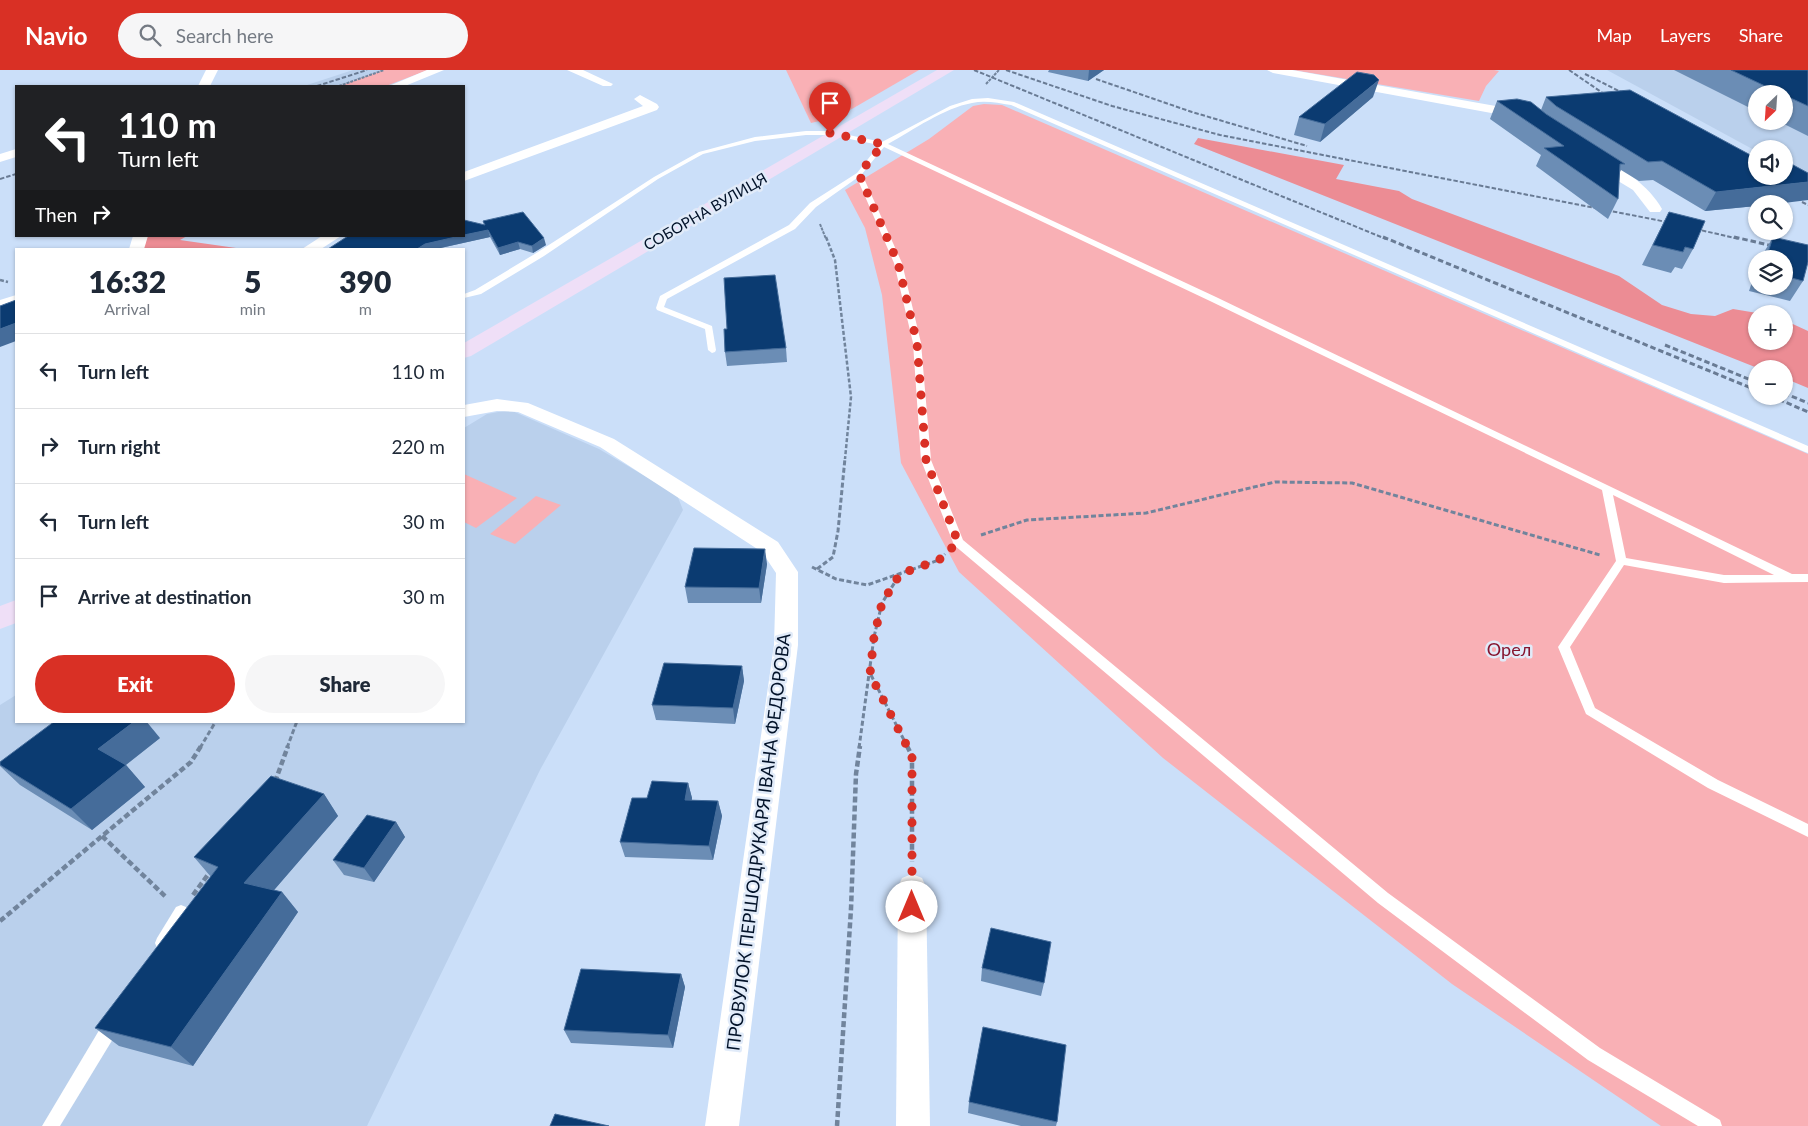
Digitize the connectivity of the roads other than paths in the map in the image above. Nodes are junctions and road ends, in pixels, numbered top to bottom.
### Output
1 (212, 70) edge
2 (438, 70) edge
3 (573, 70) edge
4 (947, 70) edge
5 (1273, 70) edge
6 (608, 84) dead end
7 (204, 85) edge
8 (398, 85) edge
9 (640, 99) dead end
10 (1536, 122) edge
11 (883, 144) junction
12 (0, 146) edge
13 (15, 146) edge
14 (15, 153) edge
15 (1587, 156) edge
16 (0, 158) edge
17 (859, 174) junction
18 (465, 177) edge
19 (1655, 209) dead end
20 (332, 237) edge
21 (311, 248) edge
22 (465, 296) edge
23 (15, 300) edge
24 (0, 306) edge
25 (712, 350) dead end
26 (465, 351) edge
27 (465, 411) edge
28 (1808, 450) edge
29 (1607, 488) junction
30 (1621, 561) junction
31 (1790, 578) junction
32 (1808, 578) edge
33 (15, 611) edge
34 (0, 619) edge
35 (1808, 831) edge
36 (912, 887) road end
37 (181, 912) edge
38 (156, 953) edge
39 (120, 1010) edge
40 (50, 1126) edge
41 (722, 1126) edge
42 (913, 1126) edge
43 (1714, 1126) edge

1 - 7 street
2 - 8 street
3 - 6 street
4 - 26 main road, СОБОРНА ВУЛИЦЯ
5 - 10 street
9 - 18 street
11 - 17 lane
11 - 22 lane
11 - 28 lane
11 - 29 lane
12 - 13 street
14 - 16 street
15 - 19 street
17 - 25 lane
17 - 43 lane
20 - 21 street
23 - 24 street
27 - 41 street, ПРОВУЛОК ПЕРШОДРУКАРЯ ІВАНА ФЕДОРОВА
29 - 30 lane
29 - 31 lane
30 - 31 lane
30 - 35 lane
31 - 32 lane
33 - 34 main road
36 - 42 street
37 - 38 lane
39 - 40 lane

